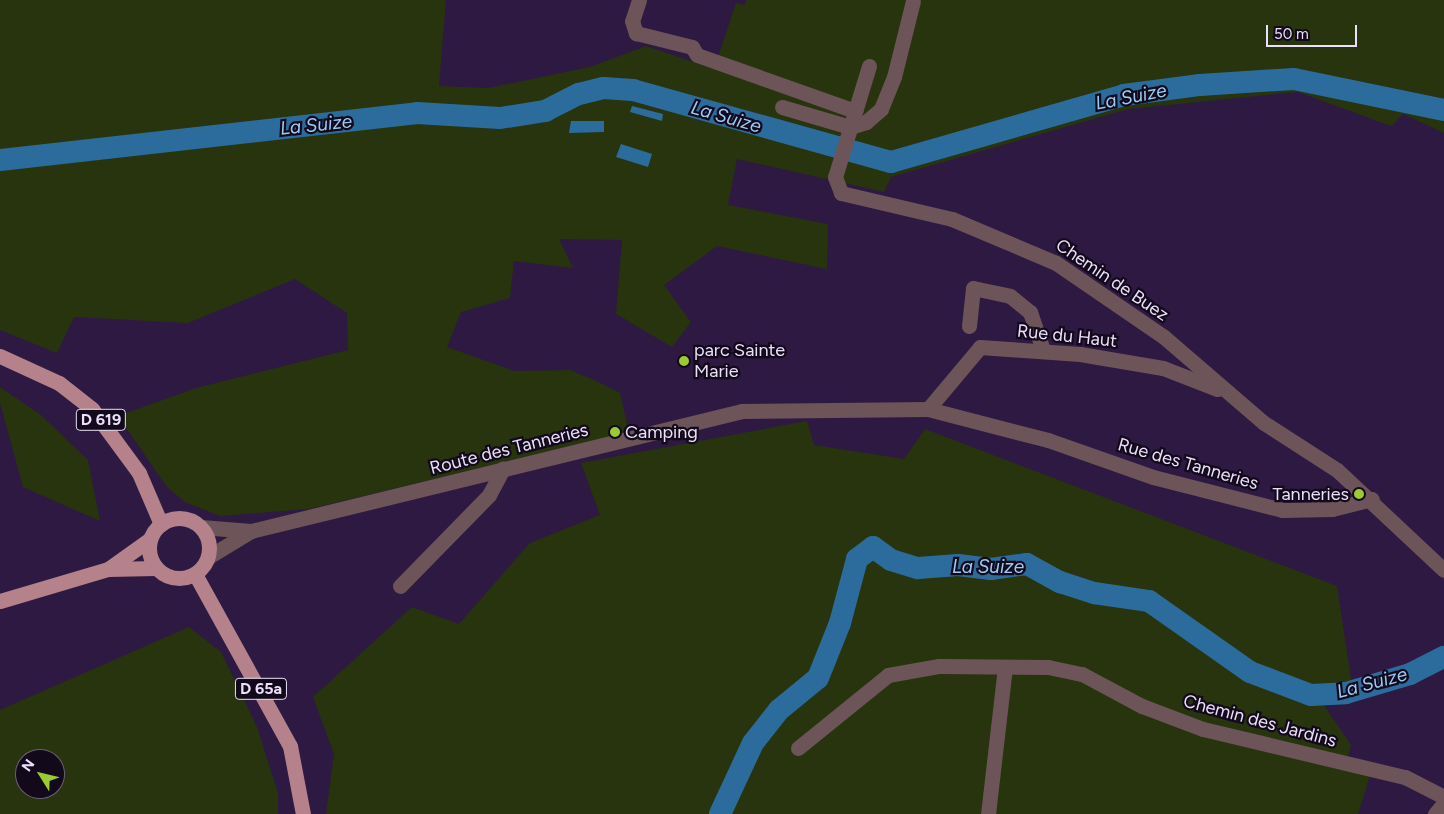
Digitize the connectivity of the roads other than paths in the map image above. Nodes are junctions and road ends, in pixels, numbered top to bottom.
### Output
1 (639, 0) edge
2 (913, 1) edge
3 (869, 66) dead end
4 (782, 107) dead end
5 (855, 111) junction
6 (848, 134) junction
7 (969, 326) dead end
8 (1043, 350) junction
9 (0, 356) edge
10 (1225, 392) junction
11 (928, 409) junction
12 (503, 469) junction
13 (1372, 499) junction
14 (161, 524) junction
15 (201, 527) junction
16 (251, 531) junction
17 (150, 538) junction
18 (208, 557) junction
19 (156, 568) junction
20 (108, 569) junction
21 (1444, 570) edge
22 (195, 574) junction
23 (400, 586) dead end
24 (0, 601) edge
25 (1005, 667) junction
26 (798, 748) dead end
27 (1444, 797) edge
28 (1444, 803) edge
29 (303, 814) edge
30 (988, 814) edge
31 (1435, 814) edge

1 - 5 street
2 - 6 street
3 - 5 street, Chemin de Buez
4 - 6 street
5 - 6 street, Chemin de Buez
6 - 10 street, Chemin de Buez
7 - 8 street
8 - 10 street, Rue du Haut
8 - 11 street, Rue du Haut
9 - 14 main road, D 619
10 - 13 street, Chemin de Buez
11 - 12 street, Route des Tanneries
11 - 13 street, Rue des Tanneries
12 - 16 street, Route des Tanneries
12 - 23 street
13 - 21 street
14 - 15 main road
14 - 17 main road
15 - 16 street, Route des Tanneries
15 - 18 main road
16 - 18 street, Route des Tanneries
17 - 19 main road
17 - 20 main road
18 - 22 main road
19 - 20 main road
19 - 22 main road
20 - 24 main road
22 - 29 main road, D 65a
25 - 26 street, Chemin des Jardins
25 - 27 street, Chemin des Jardins
25 - 30 street
28 - 31 street

